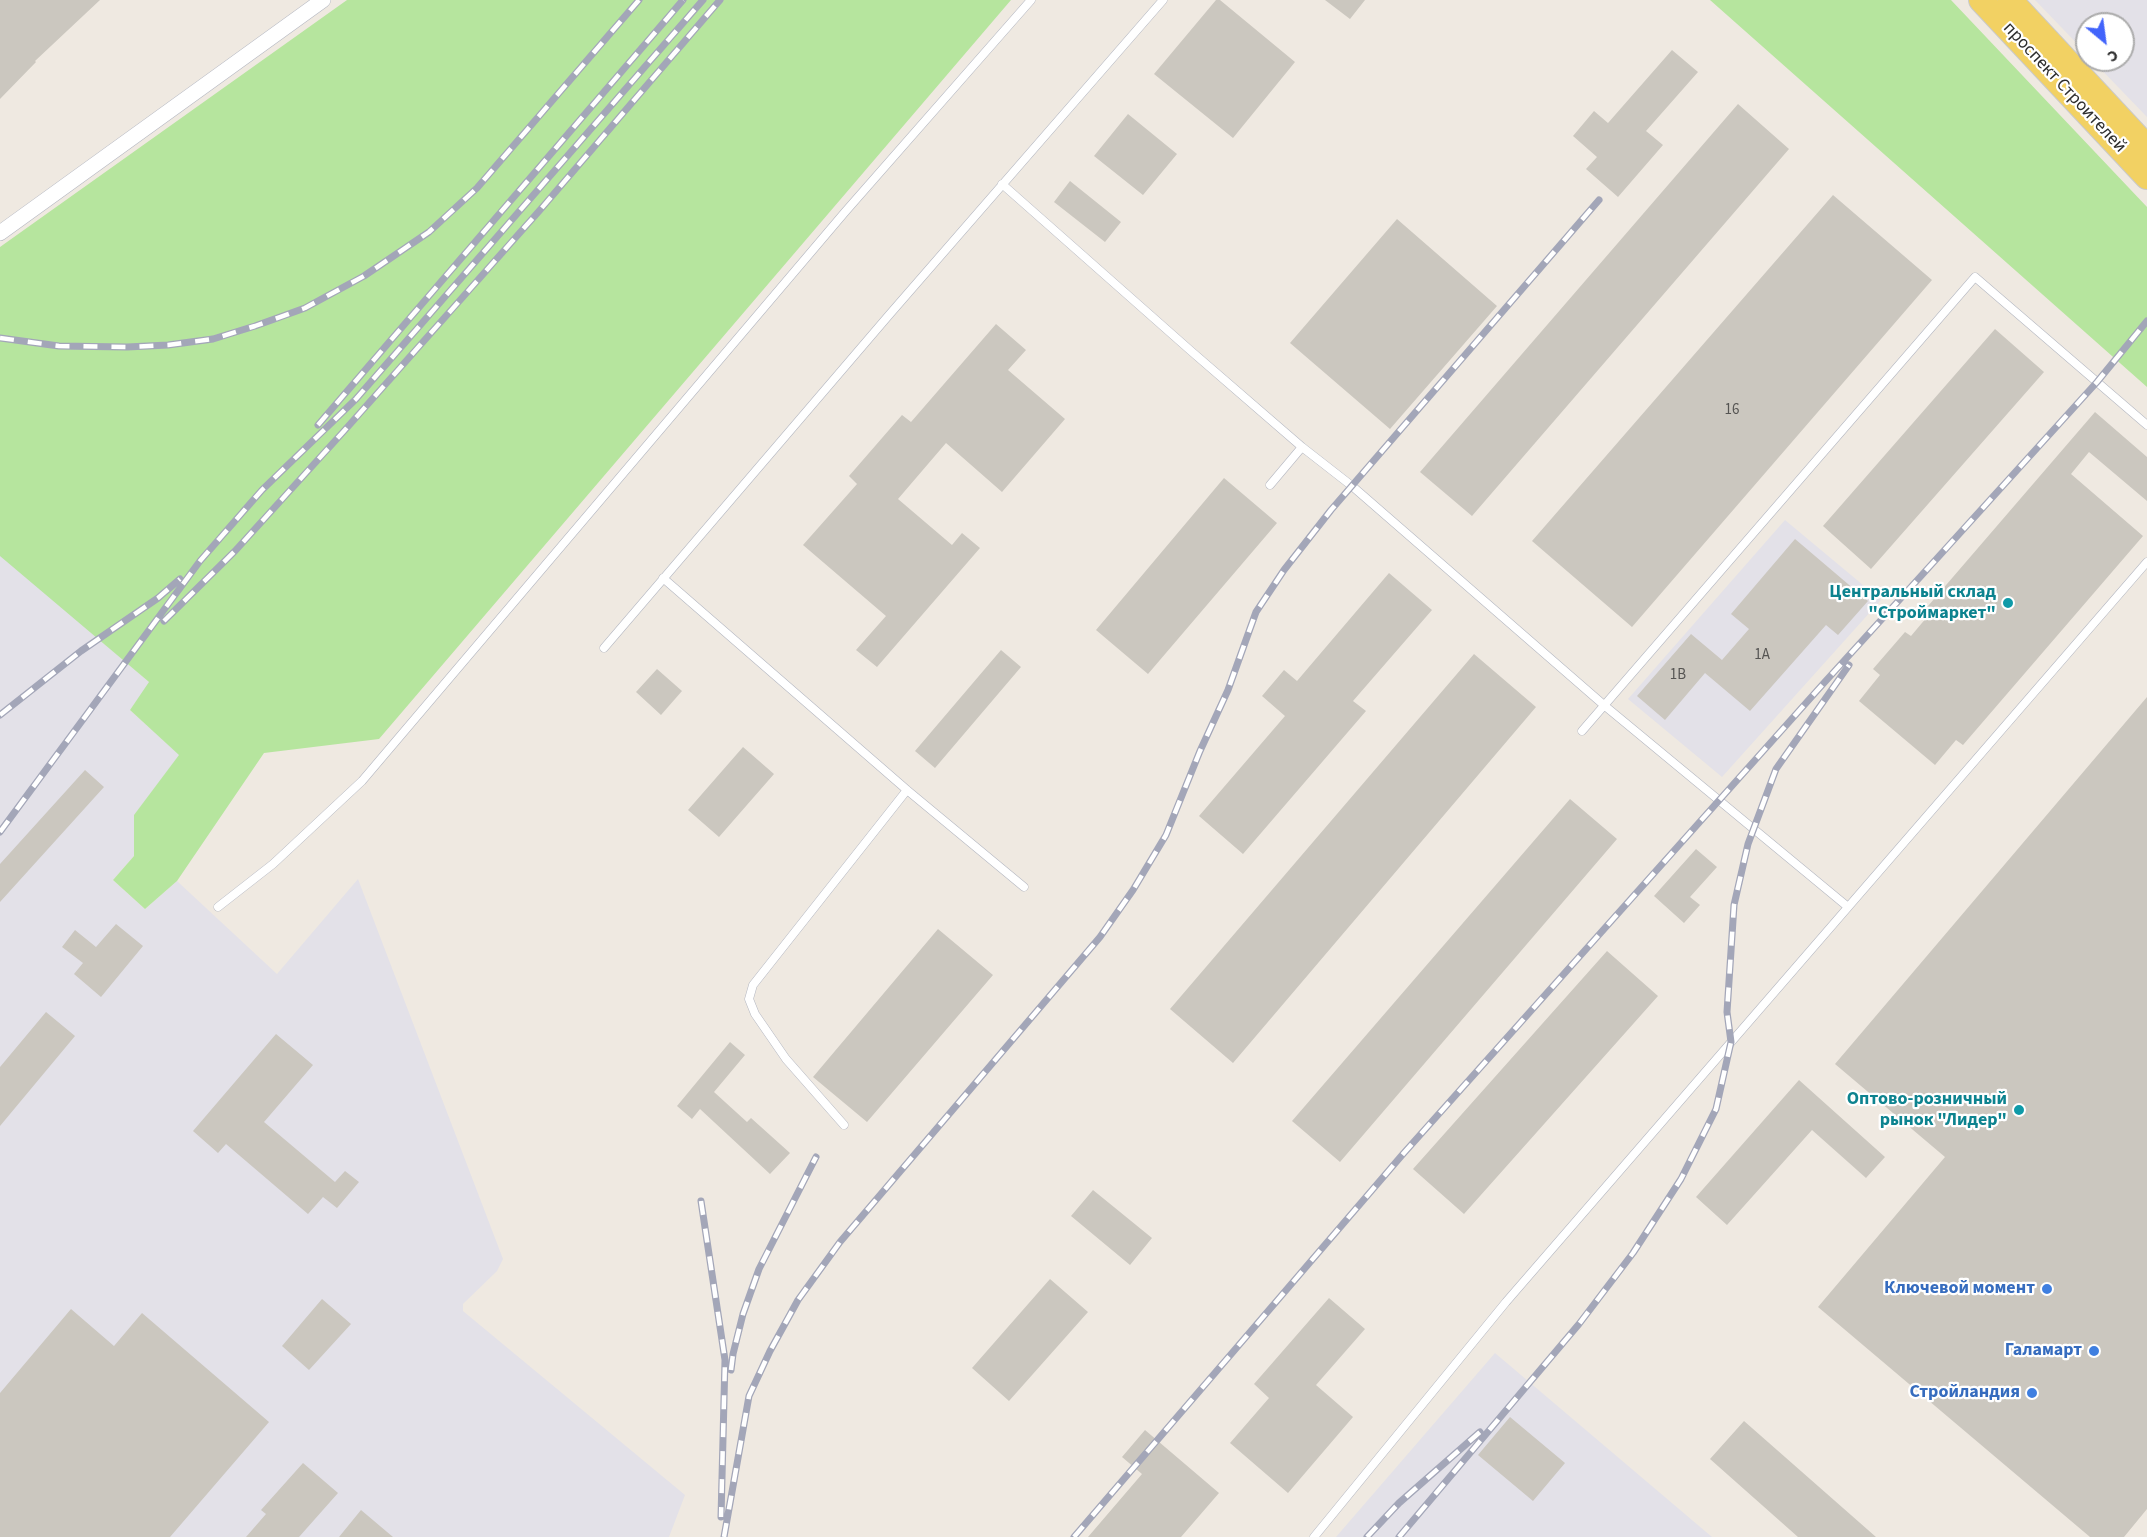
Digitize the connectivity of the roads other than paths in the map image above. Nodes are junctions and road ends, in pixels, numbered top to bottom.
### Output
1 (323, 0) edge
2 (1031, 0) edge
3 (1163, 0) edge
4 (1981, 0) edge
5 (2010, 0) edge
6 (2147, 147) edge
7 (2147, 177) edge
8 (1002, 184) junction
9 (0, 233) edge
10 (2147, 425) edge
11 (1302, 447) junction
12 (1270, 485) dead end
13 (2147, 562) edge
14 (663, 578) junction
15 (604, 648) dead end
16 (1605, 706) junction
17 (1582, 731) dead end
18 (907, 790) junction
19 (1024, 887) dead end
20 (218, 907) dead end
21 (1848, 907) junction
22 (844, 1125) dead end
23 (1314, 1537) edge

1 - 9 street
2 - 20 lane
3 - 8 lane
4 - 7 main road, проспект Строителей
5 - 6 main road, проспект Строителей
8 - 11 lane
8 - 14 lane
10 - 16 lane
11 - 12 lane
11 - 16 lane
13 - 21 lane
14 - 15 lane
14 - 18 lane
16 - 17 lane
16 - 21 lane
18 - 19 lane
18 - 22 lane
21 - 23 lane

